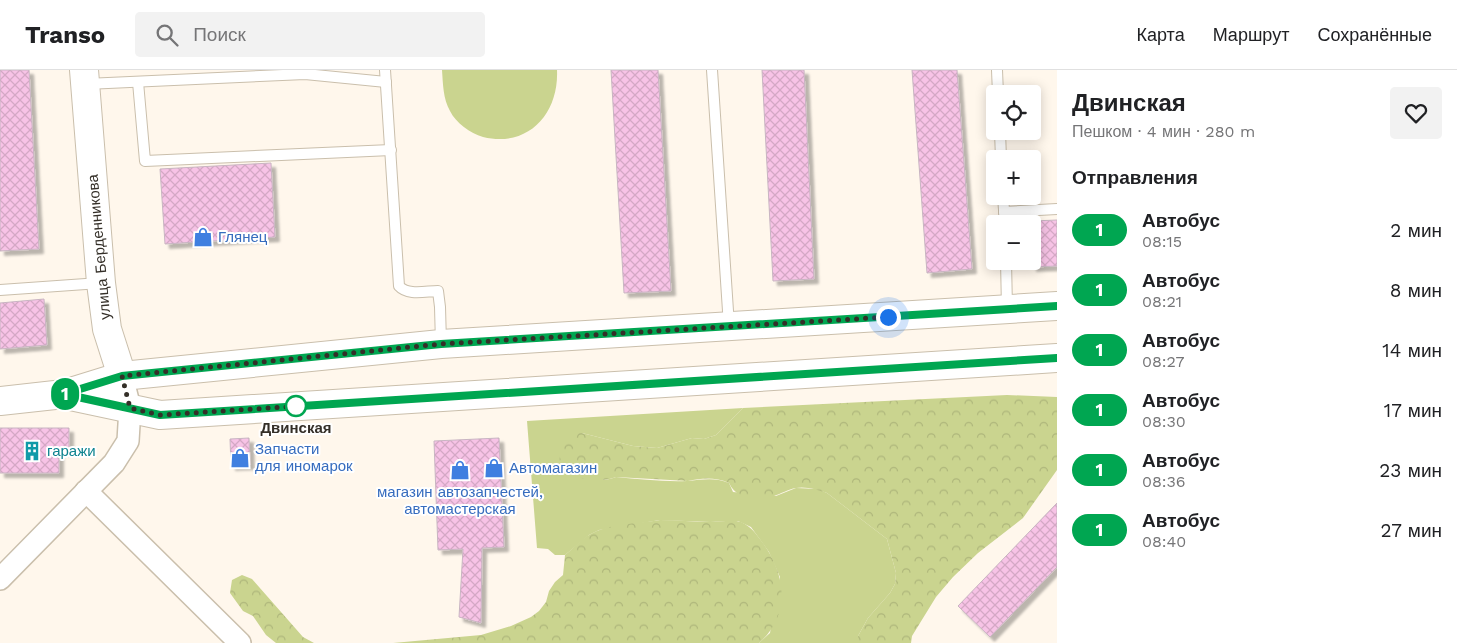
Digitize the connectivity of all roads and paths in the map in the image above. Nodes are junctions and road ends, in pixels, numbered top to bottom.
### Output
1 (385, 70) edge
2 (712, 70) edge
3 (996, 70) edge
4 (84, 77) edge
5 (138, 82) junction
6 (386, 82) junction
7 (997, 85) edge
8 (390, 150) junction
9 (1004, 205) edge
10 (1057, 209) edge
11 (1004, 212) junction
12 (1004, 215) edge
13 (1006, 270) edge
14 (101, 283) junction
15 (0, 290) edge
16 (1057, 306) edge
17 (1007, 309) junction
18 (730, 326) junction
19 (441, 344) junction
20 (1057, 358) edge
21 (122, 376) junction
22 (64, 394) junction
23 (0, 401) edge
24 (130, 408) junction
25 (86, 491) junction
26 (0, 579) edge
27 (240, 643) edge

1 - 6 lane
2 - 18 lane
3 - 7 lane
4 - 5 lane
4 - 14 street, улица Берденникова
5 - 6 lane
5 - 8 lane
6 - 8 lane
8 - 19 lane
9 - 11 lane
10 - 11 lane
11 - 12 lane
13 - 17 lane
14 - 15 lane
14 - 21 street, улица Берденникова
16 - 17 street
17 - 18 street
18 - 19 street
19 - 21 street
20 - 24 street
21 - 22 street
21 - 24 street, улица Берденникова
22 - 23 street
22 - 24 street
24 - 25 street, улица Берденникова
25 - 26 street, улица Берденникова
25 - 27 street

